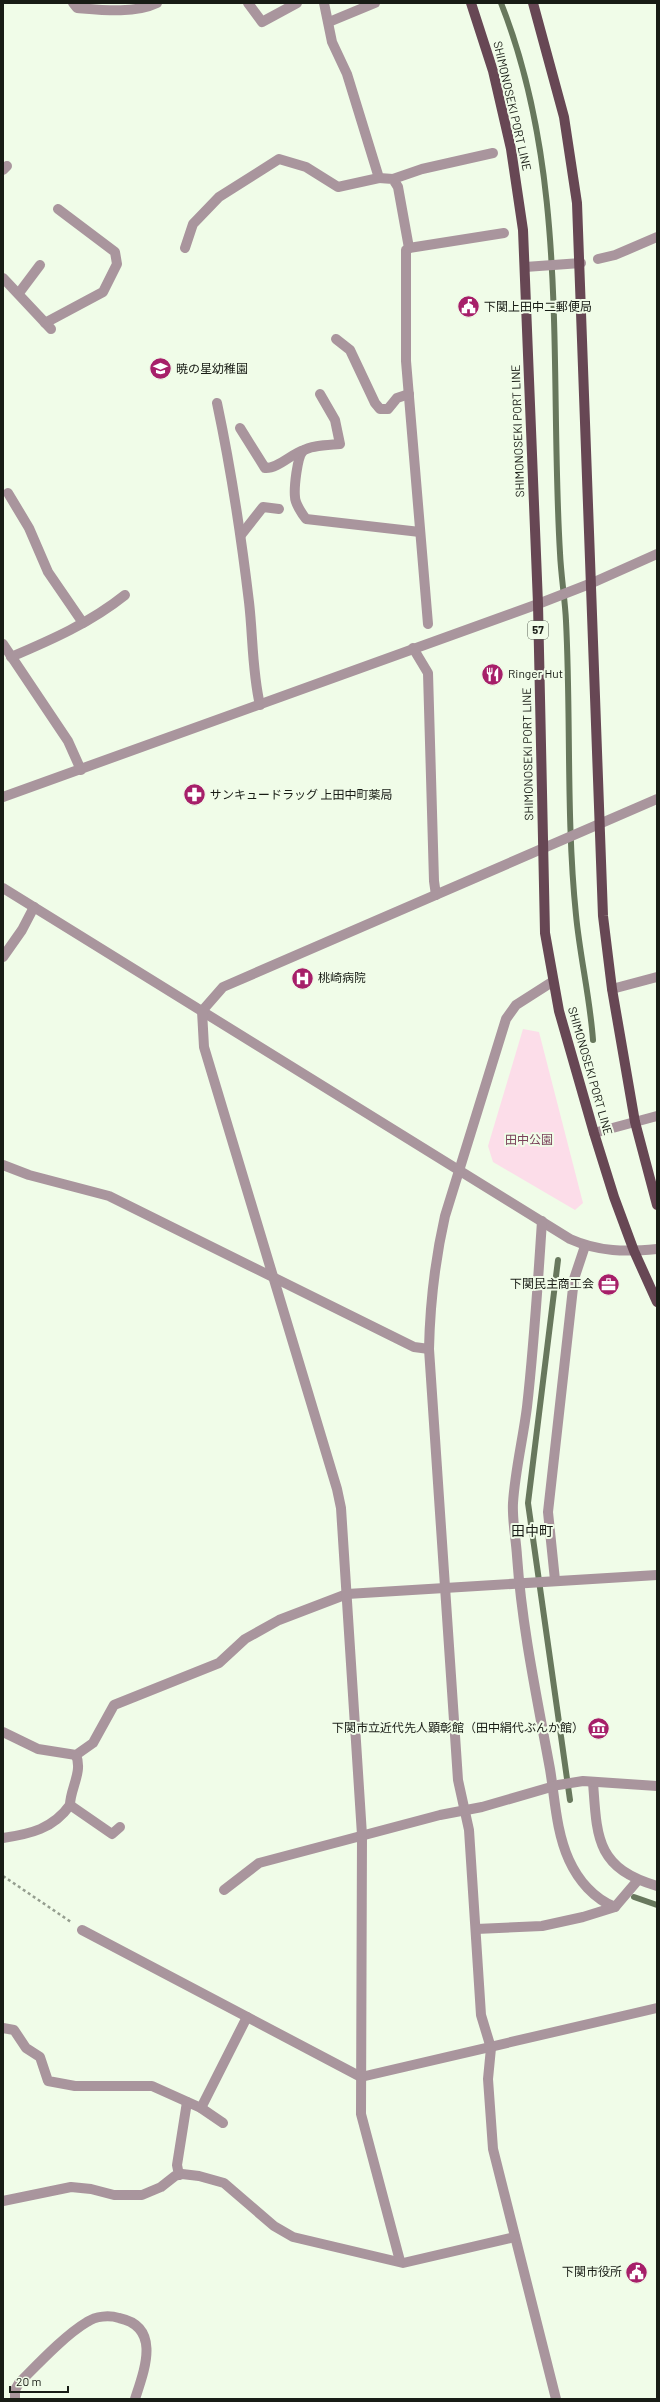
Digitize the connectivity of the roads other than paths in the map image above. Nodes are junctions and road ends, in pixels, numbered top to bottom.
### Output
1 (157, 3) edge
2 (248, 3) edge
3 (297, 3) edge
4 (324, 3) edge
5 (375, 3) edge
6 (471, 3) edge
7 (533, 3) edge
8 (75, 5) edge
9 (329, 22) junction
10 (493, 153) dead end
11 (379, 178) junction
12 (393, 179) junction
13 (58, 209) dead end
14 (504, 233) dead end
15 (657, 237) edge
16 (185, 248) dead end
17 (409, 248) junction
18 (598, 259) dead end
19 (581, 263) junction
20 (40, 265) dead end
21 (525, 267) junction
22 (3, 278) edge
23 (19, 293) junction
24 (336, 339) dead end
25 (320, 394) dead end
26 (409, 394) junction
27 (217, 403) dead end
28 (240, 428) dead end
29 (304, 450) junction
30 (8, 493) dead end
31 (279, 508) dead end
32 (420, 532) junction
33 (241, 535) junction
34 (657, 554) edge
35 (592, 583) junction
36 (125, 595) dead end
37 (538, 604) junction
38 (83, 623) junction
39 (428, 624) dead end
40 (3, 644) edge
41 (413, 648) junction
42 (11, 656) junction
43 (260, 705) junction
44 (81, 770) junction
45 (3, 797) edge
46 (657, 799) edge
47 (600, 824) junction
48 (542, 848) junction
49 (3, 888) edge
50 (436, 895) junction
51 (34, 907) junction
52 (3, 957) edge
53 (657, 977) edge
54 (552, 982) junction
55 (612, 989) junction
56 (202, 1011) junction
57 (657, 1116) edge
58 (635, 1122) junction
59 (594, 1133) junction
60 (3, 1165) edge
61 (460, 1172) junction
62 (657, 1205) edge
63 (542, 1221) junction
64 (585, 1246) junction
65 (657, 1249) edge
66 (634, 1251) junction
67 (272, 1277) junction
68 (657, 1302) edge
69 (430, 1349) junction
70 (657, 1575) edge
71 (552, 1580) junction
72 (522, 1582) junction
73 (445, 1587) junction
74 (348, 1594) junction
75 (3, 1732) edge
76 (76, 1755) junction
77 (588, 1781) junction
78 (555, 1786) junction
79 (657, 1786) edge
80 (70, 1806) junction
81 (466, 1810) junction
82 (120, 1826) dead end
83 (362, 1835) junction
84 (3, 1838) edge
85 (638, 1880) junction
86 (657, 1886) edge
87 (224, 1890) dead end
88 (615, 1907) junction
89 (476, 1929) junction
90 (82, 1930) road end
91 (657, 2008) edge
92 (247, 2017) junction
93 (3, 2028) edge
94 (491, 2048) junction
95 (362, 2077) junction
96 (187, 2102) junction
97 (201, 2108) junction
98 (223, 2123) dead end
99 (180, 2175) junction
100 (3, 2200) edge
101 (515, 2237) junction
102 (400, 2261) junction
103 (142, 2377) junction
104 (15, 2399) edge
105 (128, 2399) edge
106 (135, 2399) edge
107 (556, 2399) edge

1 - 8 street
2 - 3 street
4 - 9 street
5 - 9 street
6 - 21 main road, SHIMONOSEKI PORT LINE / 57
7 - 19 main road
9 - 11 street
10 - 12 street
11 - 12 street
11 - 16 street
12 - 17 street
13 - 23 street
14 - 17 street
15 - 18 street
17 - 26 street
19 - 21 street
19 - 35 main road
20 - 23 street
21 - 37 main road, SHIMONOSEKI PORT LINE / 57
22 - 23 street
24 - 26 street
25 - 29 street
26 - 32 street
27 - 33 street
28 - 29 street
29 - 32 street
30 - 38 street
31 - 33 street
32 - 39 street
33 - 43 street
34 - 35 street
35 - 37 street
35 - 47 main road
36 - 38 street
37 - 41 street
37 - 48 main road, SHIMONOSEKI PORT LINE / 57
38 - 42 street
40 - 42 street
41 - 43 street
41 - 50 street
42 - 44 street
43 - 44 street
44 - 45 street
46 - 47 street
47 - 48 street
47 - 55 main road
48 - 50 street
48 - 54 main road, SHIMONOSEKI PORT LINE / 57
49 - 51 street
50 - 56 street
51 - 52 street
51 - 56 street
53 - 55 street
54 - 59 main road, SHIMONOSEKI PORT LINE / 57
54 - 61 street
55 - 58 main road
56 - 61 street
56 - 67 street
57 - 58 street
58 - 59 street
58 - 62 main road
59 - 66 main road, SHIMONOSEKI PORT LINE / 57
60 - 67 street
61 - 63 street
61 - 69 street
63 - 64 street
63 - 72 street
64 - 66 street
64 - 71 street
65 - 66 street
66 - 68 main road, SHIMONOSEKI PORT LINE / 57
67 - 69 street
67 - 74 street
69 - 73 street
70 - 71 street
71 - 72 street
72 - 73 street
72 - 78 street
73 - 74 street
73 - 81 street
74 - 76 street
74 - 83 street
75 - 76 street
76 - 80 street
77 - 78 street
77 - 79 street
77 - 85 street
78 - 81 street
78 - 88 street
80 - 82 street
80 - 84 street
81 - 83 street
81 - 89 street
83 - 87 street
83 - 95 street
85 - 86 street
85 - 88 street
88 - 89 street
89 - 94 street
90 - 92 street
91 - 94 street
92 - 95 street
92 - 97 street
93 - 96 street
94 - 95 street
94 - 101 street
95 - 102 street
96 - 97 street
96 - 99 street
97 - 98 street
99 - 100 street
99 - 102 street
101 - 102 street
101 - 107 street
103 - 104 street
103 - 105 street
103 - 106 street

